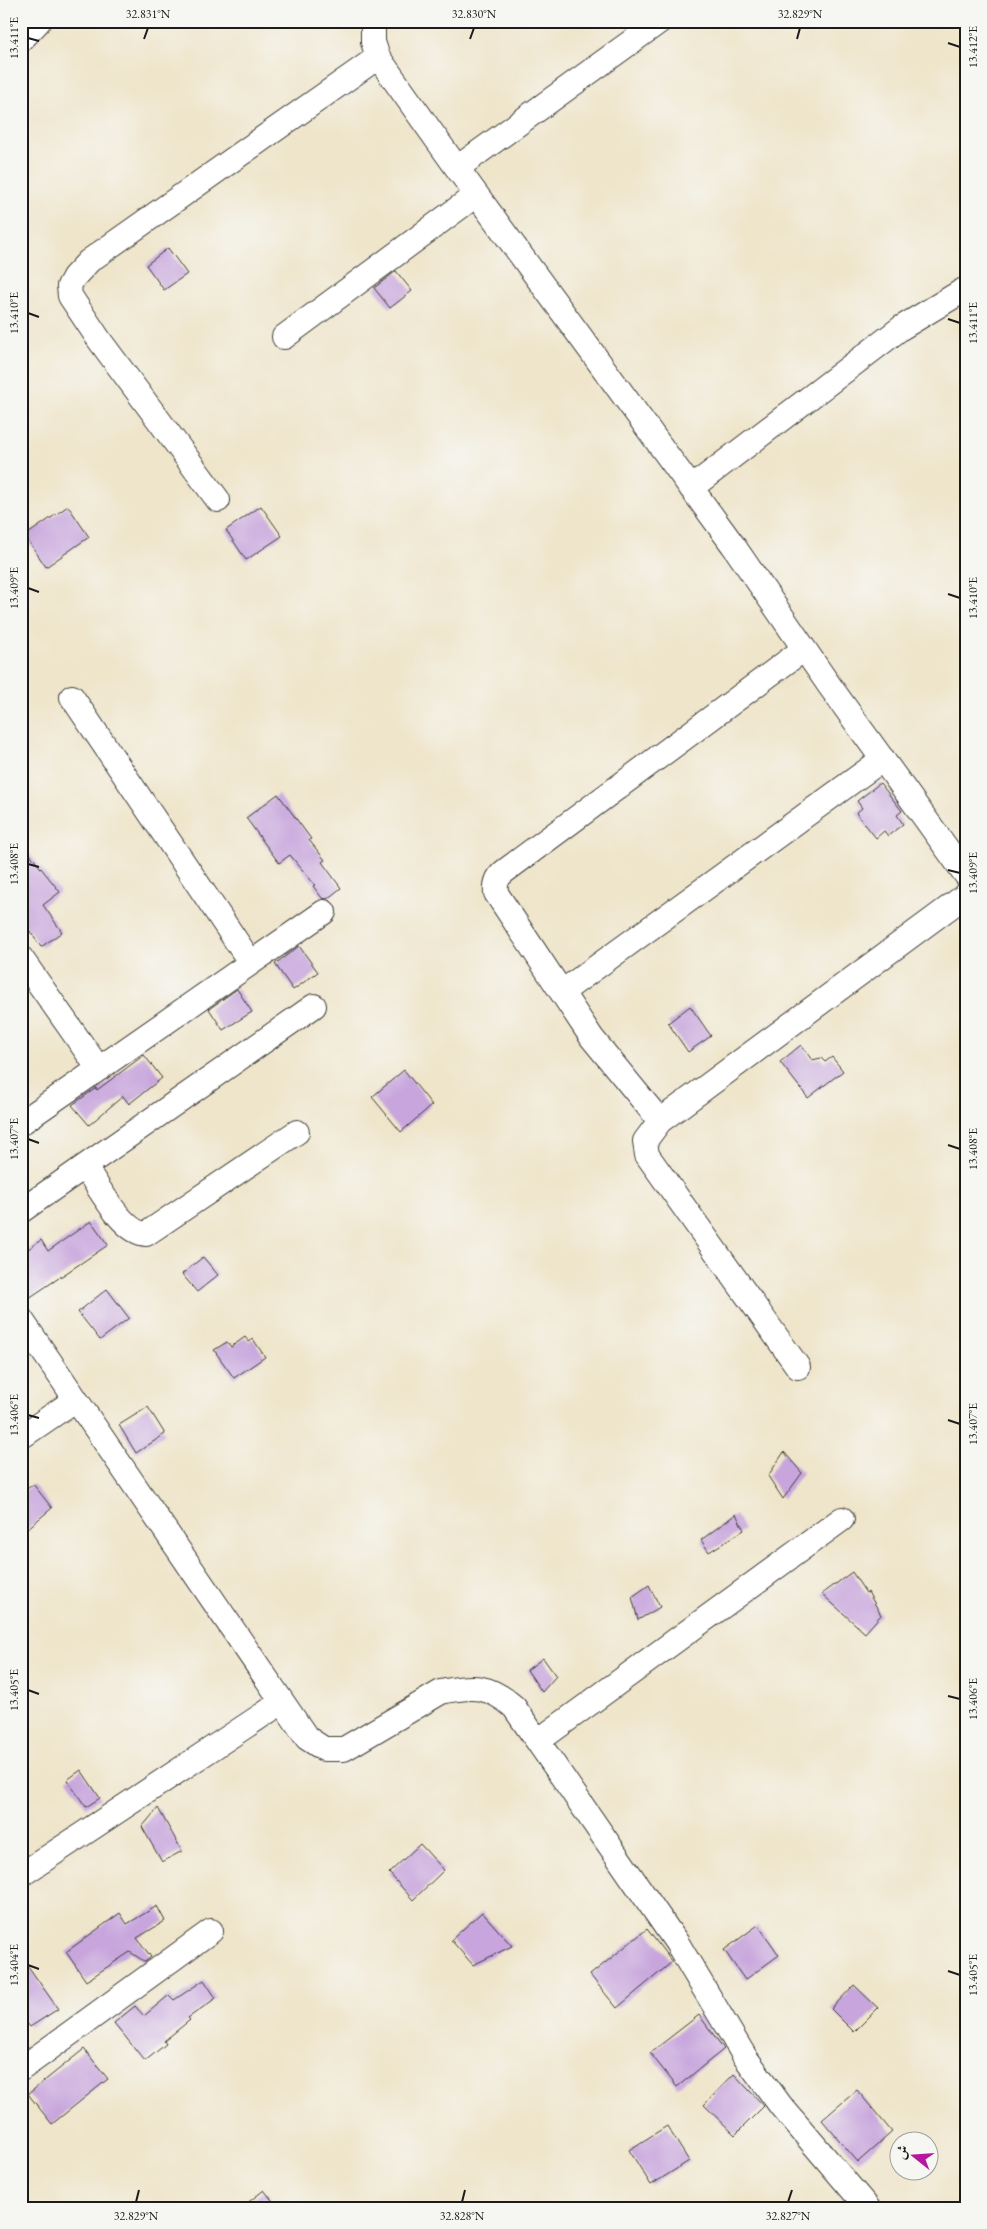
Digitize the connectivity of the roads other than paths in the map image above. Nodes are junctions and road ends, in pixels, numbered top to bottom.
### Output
1 (39, 21) edge
2 (373, 21) edge
3 (660, 21) edge
4 (21, 40) edge
5 (378, 57) junction
6 (456, 168) junction
7 (476, 195) junction
8 (964, 290) dead end
9 (284, 337) dead end
10 (691, 488) junction
11 (218, 500) dead end
12 (804, 649) junction
13 (72, 697) dead end
14 (883, 759) junction
15 (966, 875) edge
16 (966, 895) edge
17 (324, 912) dead end
18 (21, 958) edge
19 (252, 962) junction
20 (562, 992) junction
21 (314, 1006) dead end
22 (99, 1069) junction
23 (660, 1121) junction
24 (21, 1124) edge
25 (297, 1132) dead end
26 (85, 1167) junction
27 (21, 1211) edge
28 (21, 1319) edge
29 (798, 1367) dead end
30 (75, 1400) junction
31 (21, 1437) edge
32 (842, 1519) dead end
33 (282, 1702) junction
34 (538, 1741) junction
35 (21, 1875) edge
36 (211, 1931) dead end
37 (21, 2069) edge
38 (868, 2208) edge

1 - 4 street
2 - 5 street
3 - 6 street
5 - 6 street
5 - 11 street
6 - 7 street
7 - 9 street
7 - 10 street
8 - 10 street
10 - 12 street
12 - 14 street
12 - 20 street
13 - 19 street
14 - 15 street
14 - 20 street
16 - 23 street
17 - 19 street
18 - 22 street
19 - 22 street
20 - 23 street
21 - 26 street
22 - 24 street
23 - 29 street
25 - 26 street
26 - 27 street
28 - 30 street
30 - 31 street
30 - 33 street
32 - 34 street
33 - 34 street
33 - 35 street
34 - 38 street
36 - 37 street

